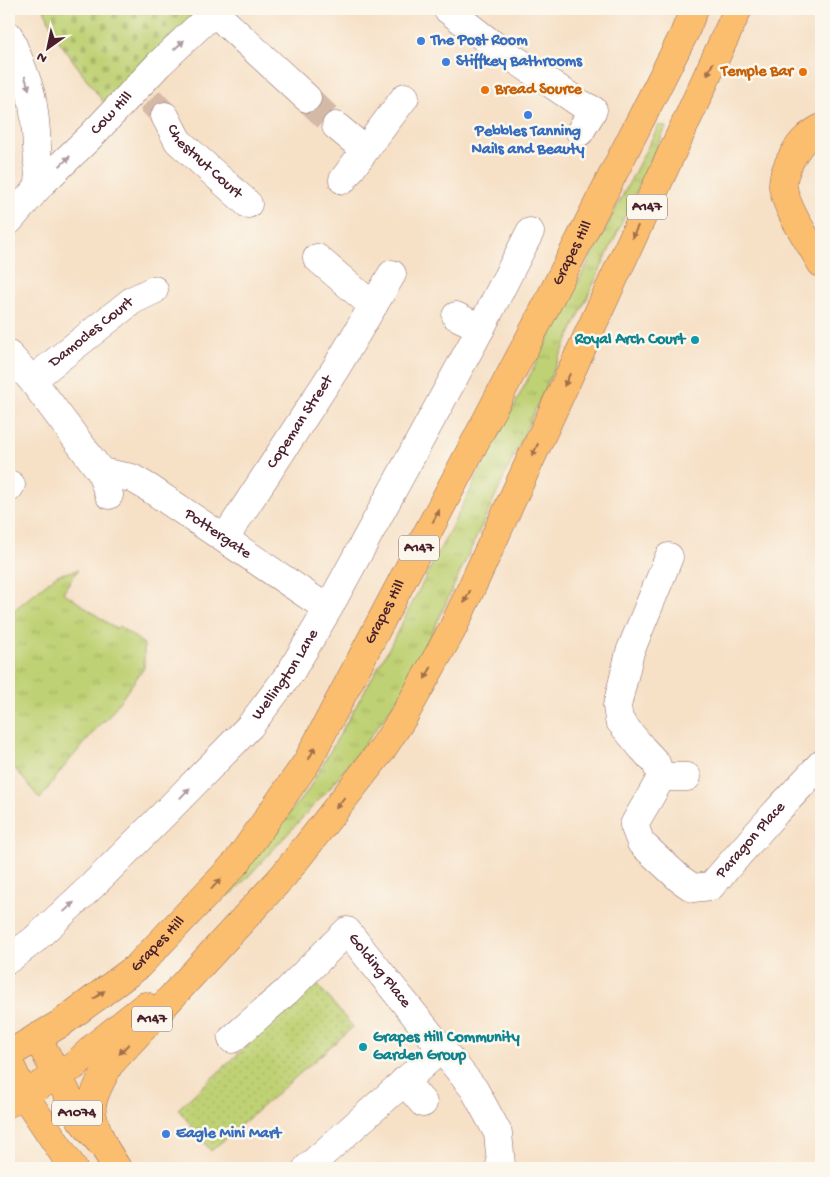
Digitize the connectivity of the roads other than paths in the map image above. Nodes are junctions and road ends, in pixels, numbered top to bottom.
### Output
1 (447, 9) edge
2 (694, 9) edge
3 (738, 9) edge
4 (215, 10) edge
5 (9, 36) edge
6 (154, 97) junction
7 (405, 97) dead end
8 (307, 98) tunnel mouth
9 (336, 126) tunnel mouth
10 (821, 128) edge
11 (580, 132) dead end
12 (365, 150) junction
13 (343, 180) dead end
14 (40, 185) junction
15 (248, 204) dead end
16 (9, 221) edge
17 (530, 232) dead end
18 (317, 258) dead end
19 (821, 263) edge
20 (392, 274) dead end
21 (154, 290) dead end
22 (373, 306) junction
23 (456, 316) dead end
24 (481, 328) junction
25 (9, 354) edge
26 (32, 380) junction
27 (225, 538) junction
28 (669, 557) dead end
29 (328, 609) junction
30 (821, 764) edge
31 (216, 949) junction
32 (9, 959) edge
33 (37, 1037) junction
34 (232, 1039) dead end
35 (442, 1048) junction
36 (9, 1054) edge
37 (9, 1062) edge
38 (57, 1076) junction
39 (404, 1081) junction
40 (16, 1099) edge
41 (423, 1103) dead end
42 (110, 1158) edge
43 (73, 1168) edge
44 (307, 1168) edge
45 (499, 1168) edge

1 - 11 street
33 -> 2 main road, Grapes Hill / A147
3 -> 31 main road, A147
6 -> 4 street, Cow Hill
4 - 8 street
5 -> 14 street
14 -> 6 street, Cow Hill
6 - 15 street, Chestnut Court
7 - 12 street
9 - 12 street
10 - 19 main road
12 - 13 street
14 - 16 street, Cow Hill
17 - 24 street, Wellington Lane
18 - 22 street
20 - 22 street, Copeman Street
21 - 26 street, Damocles Court
22 - 27 street, Copeman Street
23 - 24 street
24 - 29 street, Wellington Lane
25 - 26 street, Pottergate
26 - 27 street, Pottergate
27 - 29 street, Pottergate
28 - 30 street, Paragon Place
32 -> 29 street, Wellington Lane
31 - 38 main road, A147
31 -> 42 main road, A147
33 - 36 main road, A147
33 - 38 main road, A1074
34 - 35 street, Golding Place
35 - 39 street
35 - 45 street, Golding Place
37 - 40 main road, A1074
38 - 40 main road, A147
38 - 42 main road, A1074
39 - 41 street
39 - 44 street
40 - 43 main road, A1074

